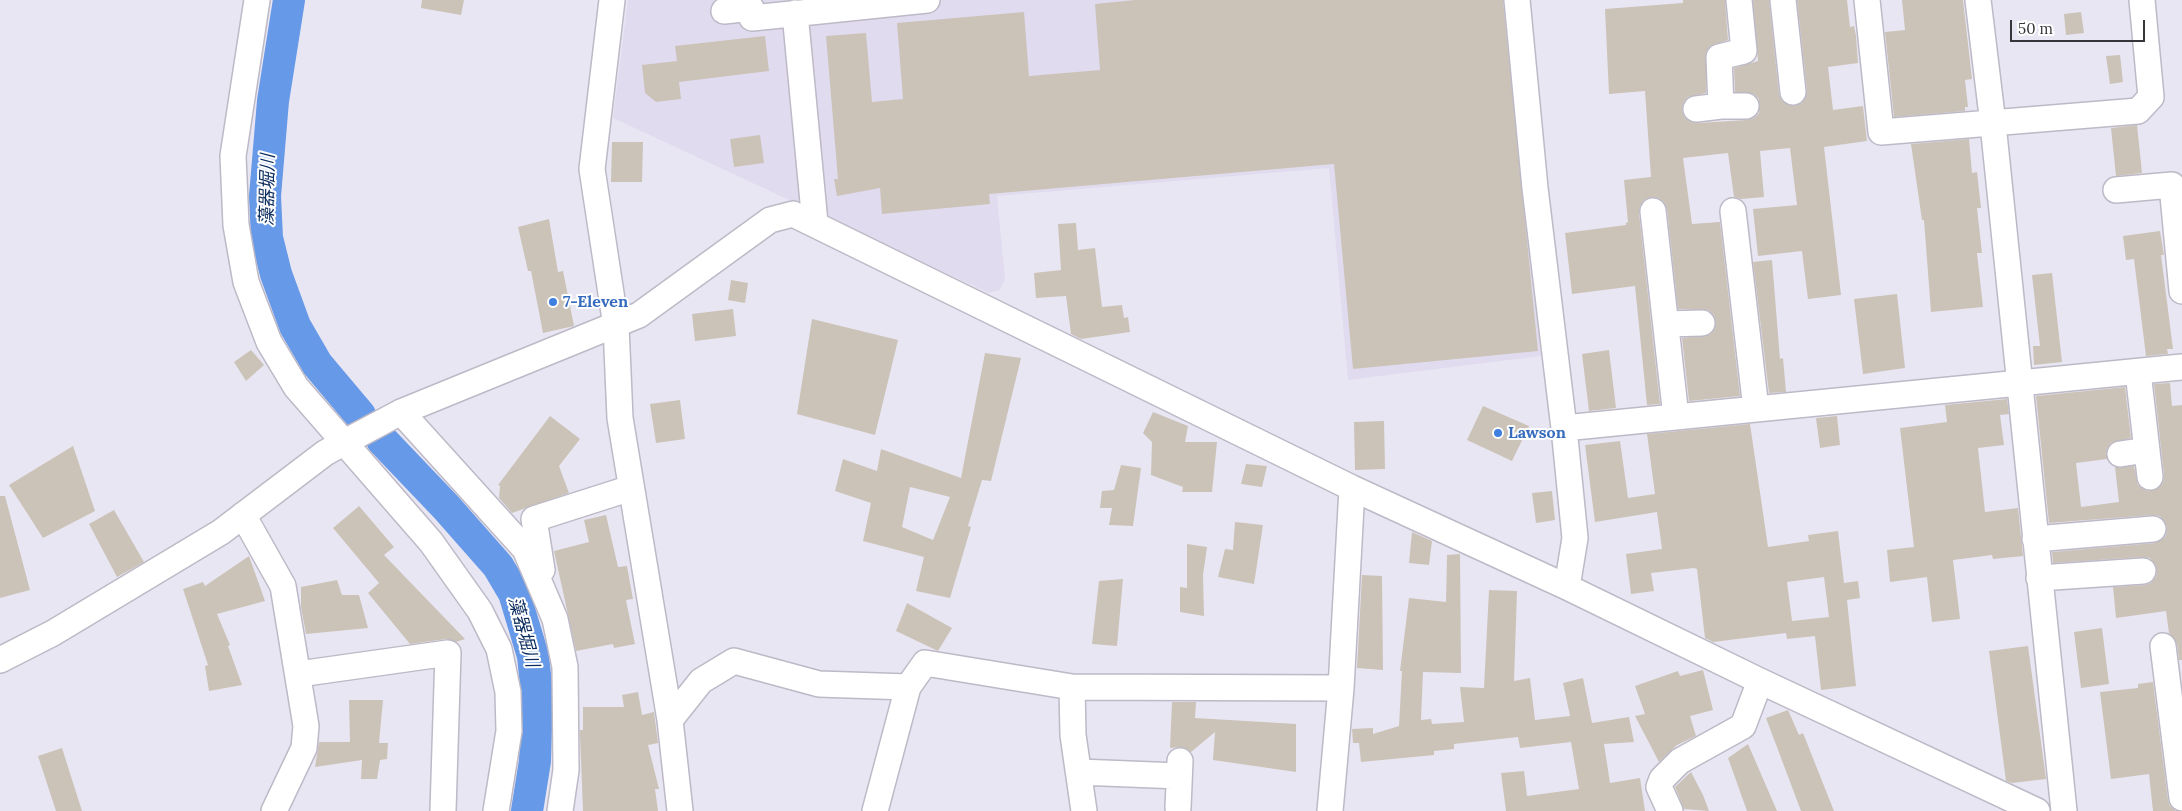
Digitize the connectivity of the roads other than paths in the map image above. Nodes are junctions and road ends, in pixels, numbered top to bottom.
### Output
1 (257, 0) edge
2 (612, 0) edge
3 (927, 0) edge
4 (1517, 0) edge
5 (1739, 0) edge
6 (1783, 0) edge
7 (1867, 0) edge
8 (1978, 0) edge
9 (2142, 0) edge
10 (724, 11) dead end
11 (794, 13) junction
12 (1793, 92) dead end
13 (1721, 106) junction
14 (1746, 106) dead end
15 (1696, 109) dead end
16 (1994, 124) junction
17 (2116, 190) dead end
18 (1653, 211) dead end
19 (1732, 211) dead end
20 (815, 223) junction
21 (2182, 291) edge
22 (1702, 322) dead end
23 (1666, 324) junction
24 (616, 326) junction
25 (2182, 367) edge
26 (2138, 372) junction
27 (2018, 384) junction
28 (1756, 409) junction
29 (401, 412) junction
30 (1676, 417) junction
31 (1564, 428) junction
32 (343, 443) junction
33 (2147, 450) junction
34 (2120, 454) dead end
35 (2150, 476) dead end
36 (631, 488) junction
37 (1352, 488) junction
38 (244, 515) junction
39 (2153, 529) dead end
40 (2035, 539) junction
41 (2143, 570) dead end
42 (2039, 578) junction
43 (1567, 587) junction
44 (548, 602) junction
45 (2164, 646) dead end
46 (0, 660) edge
47 (299, 674) junction
48 (1760, 681) junction
49 (908, 686) junction
50 (1072, 687) junction
51 (1341, 688) junction
52 (670, 720) junction
53 (1079, 772) junction
54 (2182, 798) edge
55 (1178, 808) dead end
56 (274, 811) edge
57 (443, 811) edge
58 (496, 811) edge
59 (560, 811) edge
60 (680, 811) edge
61 (875, 811) edge
62 (1084, 811) edge
63 (1330, 811) edge
64 (1670, 811) edge
65 (2037, 811) edge
66 (2064, 811) edge

1 - 32 street
2 - 24 street
3 - 11 street
4 - 31 street
5 - 13 street
6 - 12 street
7 - 16 street
8 - 16 street
9 - 16 street
10 - 11 street
11 - 20 street
13 - 14 street
13 - 15 street
16 - 27 street
17 - 21 street
18 - 23 street
19 - 28 street
20 - 24 street
20 - 37 street
22 - 23 street
23 - 30 street
24 - 29 street
24 - 36 street
25 - 26 street
26 - 27 street
26 - 33 street
27 - 28 street
27 - 40 street
28 - 30 street
29 - 32 street
29 - 44 street
30 - 31 street
31 - 43 street
32 - 38 street
32 - 58 street
33 - 34 street
33 - 35 street
36 - 44 street
36 - 52 street
37 - 43 street
37 - 51 street
38 - 46 street
38 - 47 street
39 - 40 street
40 - 42 street
41 - 42 street
42 - 66 street
43 - 48 street
44 - 59 street
45 - 54 street
47 - 56 street
47 - 57 street
48 - 64 street
48 - 65 street
49 - 50 street
49 - 52 street
49 - 61 street
50 - 51 street
50 - 53 street
51 - 63 street
52 - 60 street
53 - 55 street
53 - 62 street

